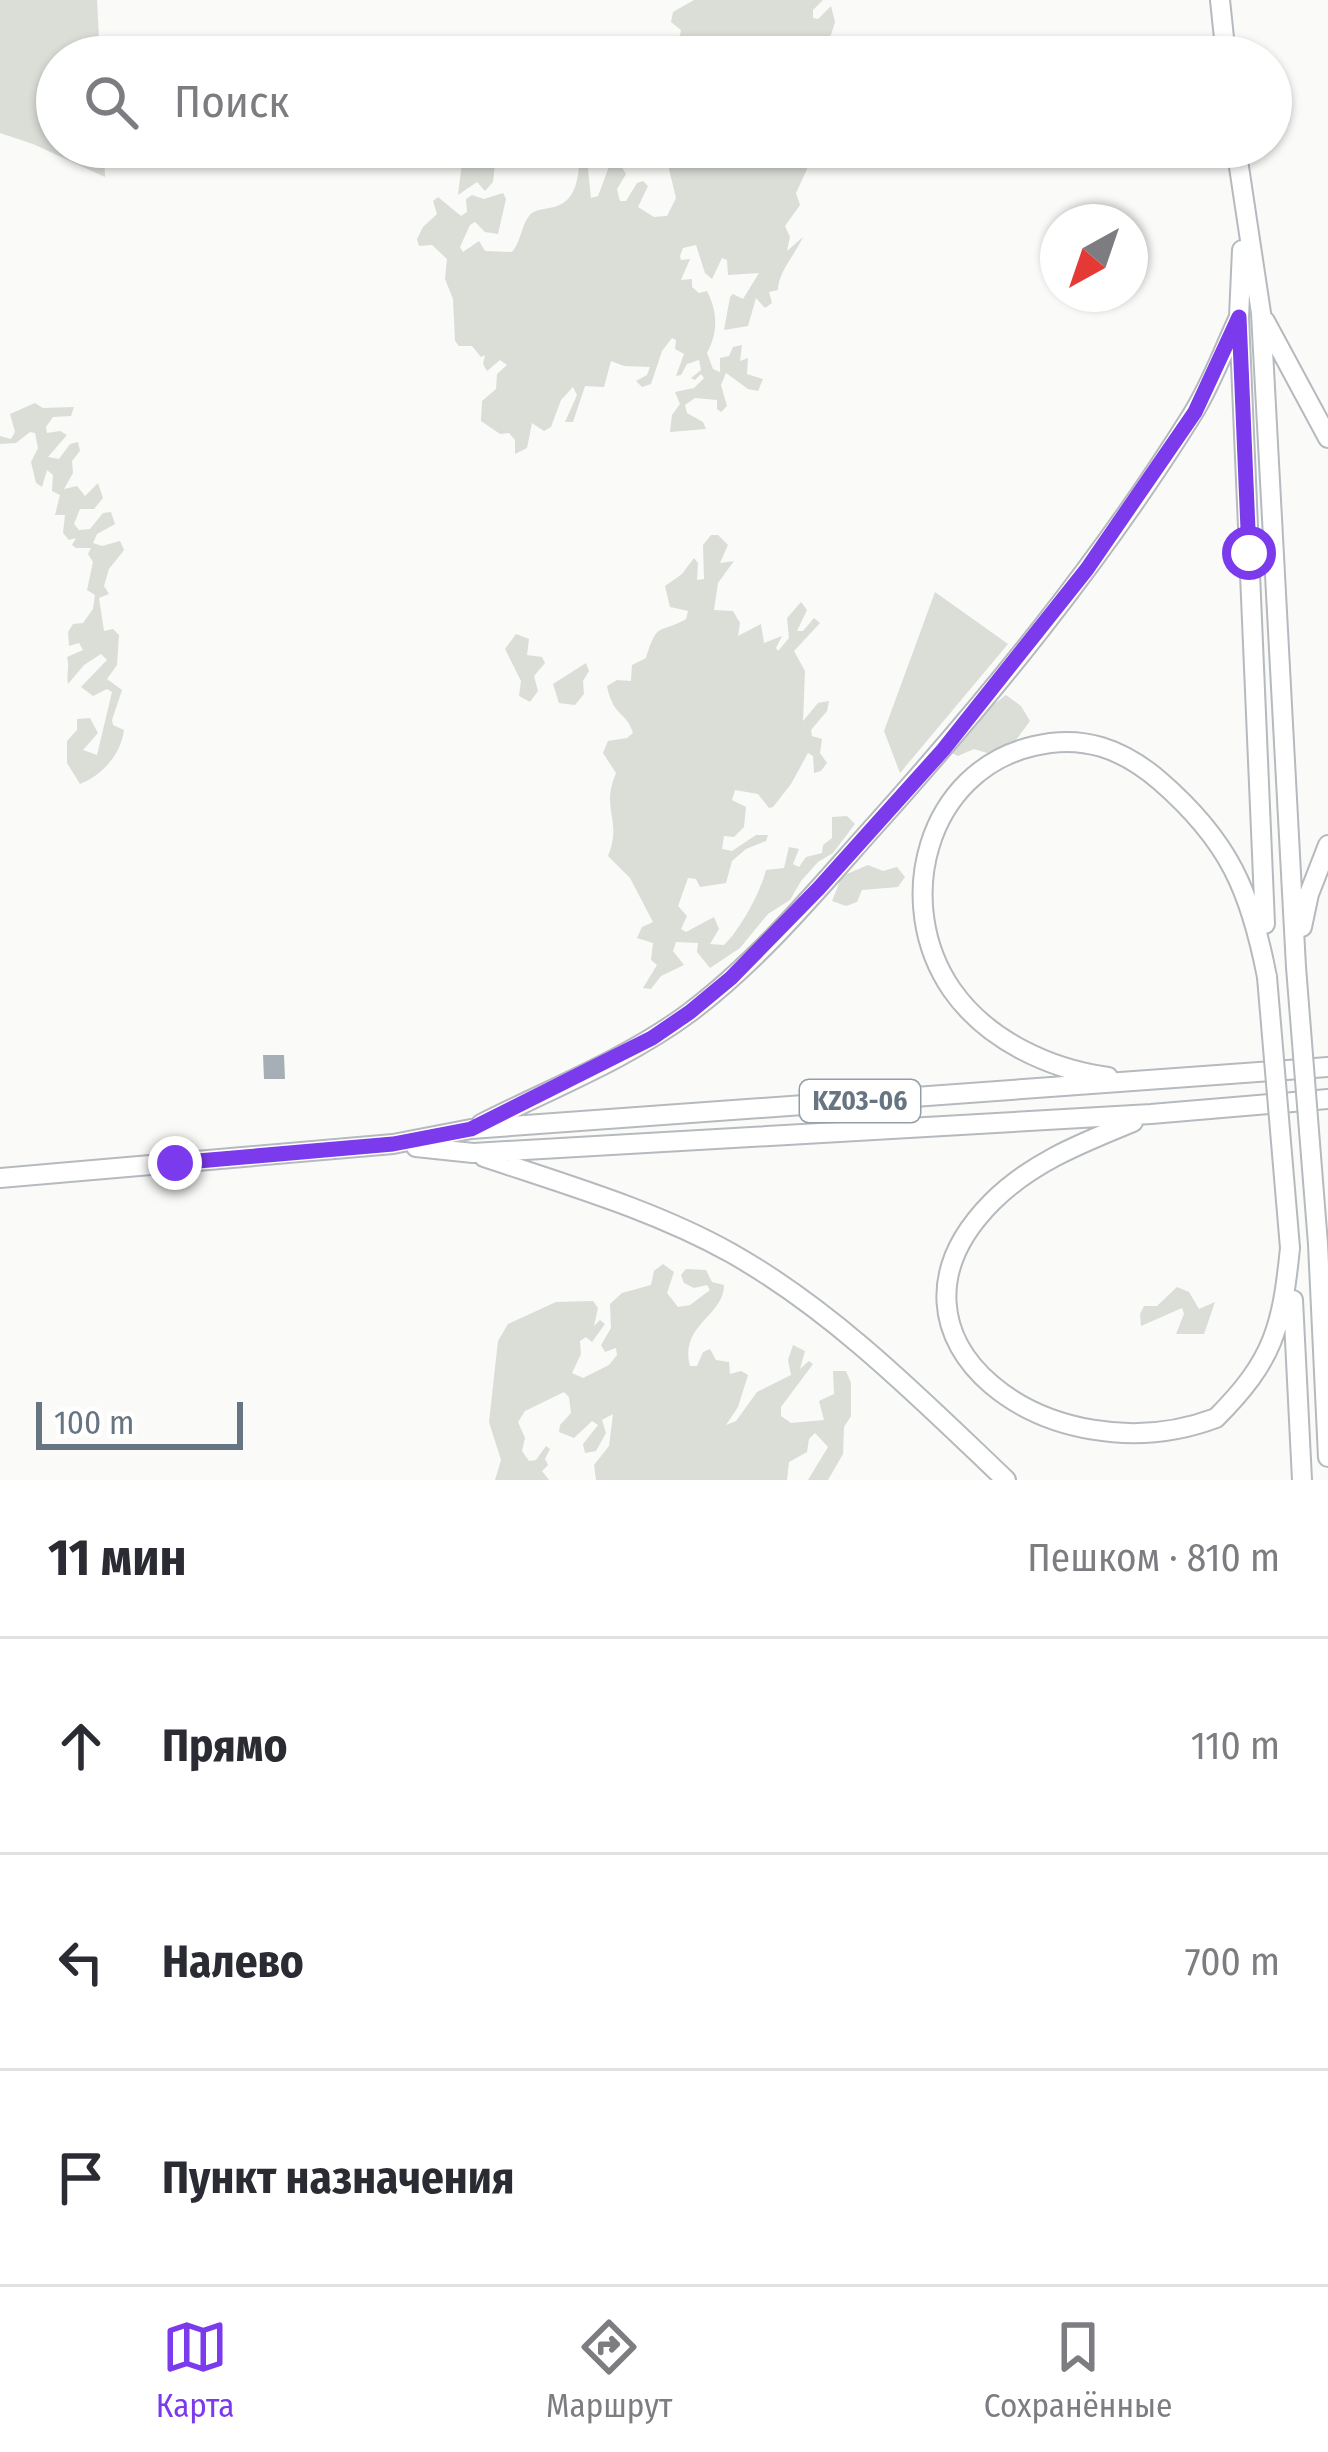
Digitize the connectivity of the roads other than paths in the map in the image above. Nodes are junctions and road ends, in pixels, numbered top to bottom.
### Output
1 (1220, 0) edge
2 (1224, 36) edge
3 (1238, 168) edge
4 (1243, 210) junction
5 (1261, 314) junction
6 (1239, 317) junction
7 (1328, 438) edge
8 (1328, 845) edge
9 (1296, 968) junction
10 (1267, 977) junction
11 (1328, 1067) edge
12 (1146, 1081) junction
13 (1328, 1100) edge
14 (1151, 1114) junction
15 (471, 1129) junction
16 (393, 1144) junction
17 (473, 1153) junction
18 (0, 1178) edge
19 (1318, 1244) junction
20 (1290, 1248) junction
21 (1328, 1264) edge
22 (967, 1389) dead end
23 (1191, 1442) dead end
24 (1328, 1457) edge
25 (1006, 1480) edge
26 (1302, 1480) edge

1 - 2 main road
3 - 4 main road
4 - 5 main road
4 - 6 main road
5 - 7 main road
5 - 9 main road
6 - 10 main road
6 - 15 main road
8 - 9 main road
9 - 19 main road, bridge
10 - 12 main road
10 - 20 main road, bridge
11 - 12 main road, KZ03-06
12 - 15 main road, KZ03-06
13 - 14 main road, KZ03-06
14 - 17 main road, KZ03-06
14 - 22 main road
15 - 16 main road, KZ03-06
16 - 17 main road, KZ03-06
16 - 18 main road, KZ03-06
17 - 25 main road
19 - 21 main road
19 - 24 main road
20 - 23 main road
20 - 26 main road

